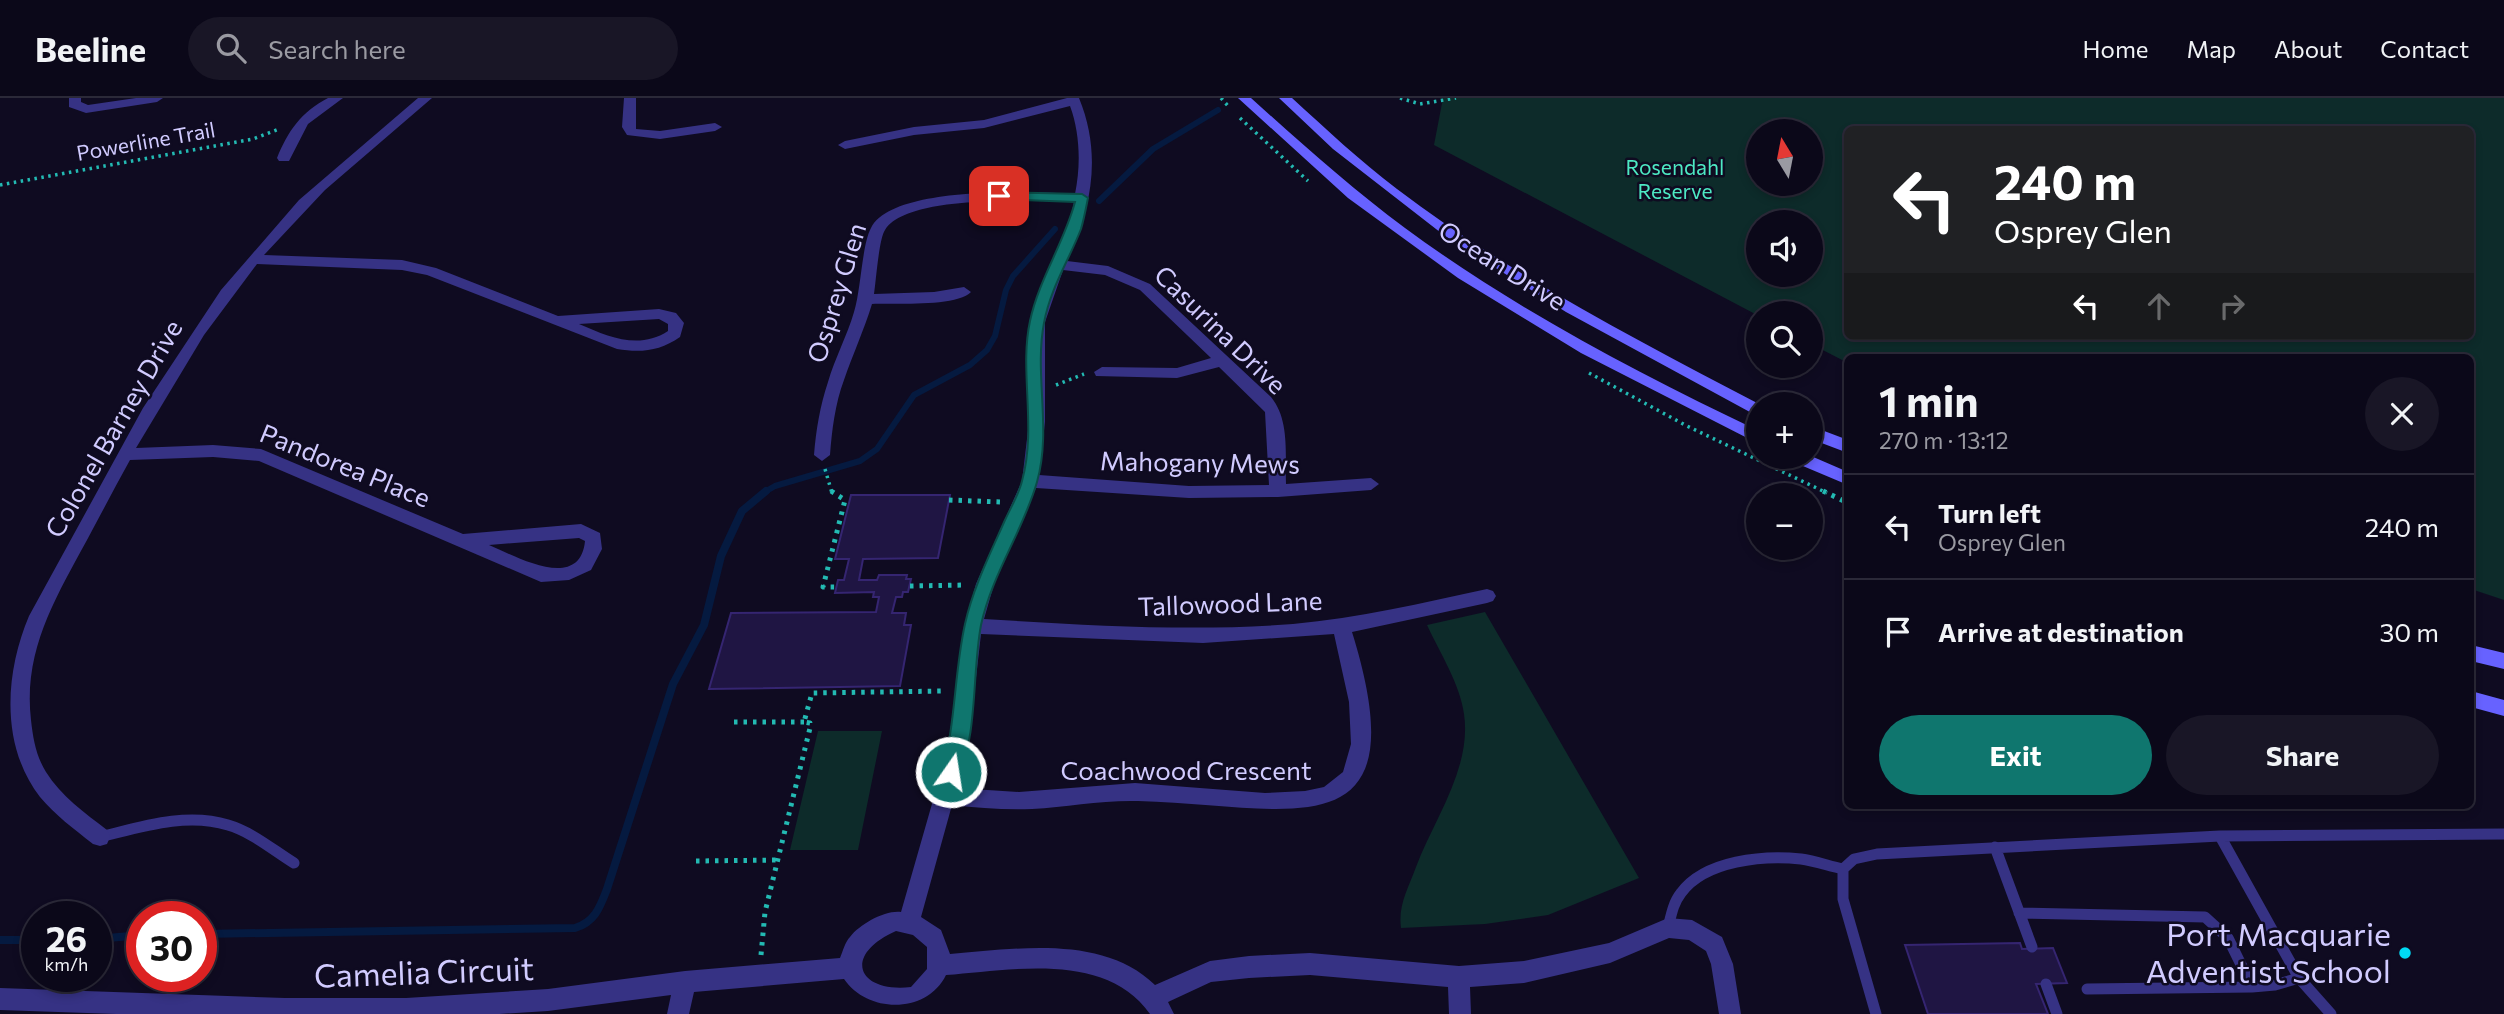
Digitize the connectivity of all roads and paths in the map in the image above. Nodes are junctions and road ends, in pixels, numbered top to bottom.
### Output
1 (75, 98) edge
2 (157, 98) edge
3 (337, 98) edge
4 (426, 98) edge
5 (630, 98) edge
6 (1244, 98) edge
7 (1285, 98) edge
8 (1401, 98) edge
9 (1456, 98) edge
10 (1074, 100) edge
11 (297, 127) junction
12 (715, 127) dead end
13 (845, 145) dead end
14 (284, 158) dead end
15 (0, 185) edge
16 (1082, 198) junction
17 (255, 259) junction
18 (1058, 265) junction
19 (964, 292) dead end
20 (866, 299) junction
21 (557, 321) junction
22 (1220, 361) junction
23 (1102, 372) joint
24 (1036, 393) junction
25 (1746, 404) edge
26 (1746, 431) edge
27 (1823, 437) edge
28 (1844, 445) edge
29 (124, 454) junction
30 (822, 455) dead end
31 (1823, 468) edge
32 (1844, 477) edge
33 (828, 480) dead end
34 (1030, 481) junction
35 (1371, 484) dead end
36 (1278, 491) junction
37 (948, 500) dead end
38 (1020, 505) junction
39 (461, 541) junction
40 (985, 584) junction
41 (910, 586) dead end
42 (836, 587) dead end
43 (1487, 596) dead end
44 (973, 626) junction
45 (1341, 626) junction
46 (2474, 654) edge
47 (2504, 661) edge
48 (964, 691) junction
49 (2474, 700) edge
50 (2504, 708) edge
51 (734, 722) dead end
52 (804, 722) junction
53 (945, 796) junction
54 (2504, 834) edge
55 (2220, 836) junction
56 (100, 837) joint
57 (1995, 848) junction
58 (779, 860) junction
59 (696, 861) dead end
60 (294, 863) dead end
61 (1843, 869) junction
62 (2019, 913) junction
63 (909, 921) junction
64 (1668, 928) junction
65 (2032, 947) dead end
66 (939, 965) junction
67 (849, 968) junction
68 (759, 976) junction
69 (1458, 977) junction
70 (2300, 978) junction
71 (685, 982) junction
72 (2046, 984) dead end
73 (2252, 987) junction
74 (2087, 989) dead end
75 (0, 999) edge
76 (1159, 1005) edge
77 (134, 1009) edge
78 (892, 1010) edge
79 (405, 1011) edge
80 (678, 1014) edge
81 (1461, 1014) edge
82 (1730, 1014) edge
83 (1876, 1014) edge
84 (2057, 1014) edge
85 (2331, 1014) edge

1 - 2 street
3 - 11 street
4 - 17 street, Colonel Barney Drive
5 - 12 street
6 - 26 main road, Ocean Drive
7 - 25 main road, Ocean Drive
8 - 9 path
10 - 13 street
10 - 16 street
11 - 14 street
11 - 15 path, Powerline Trail
16 - 18 street
16 - 20 street, Osprey Glen
17 - 21 street
17 - 29 street, Colonel Barney Drive
18 - 22 street, Casurina Drive
18 - 24 street
19 - 20 street
20 - 30 street, Osprey Glen
21 - 21 street
22 - 23 street
22 - 36 street, Casurina Drive
23 - 24 path
24 - 34 street
27 - 28 main road
29 - 39 street, Pandorea Place
29 - 56 street, Colonel Barney Drive
31 - 32 main road
33 - 42 path
34 - 36 street, Mahogany Mews
34 - 38 street
35 - 36 street, Mahogany Mews
37 - 38 path
38 - 40 street
39 - 39 street, Pandorea Place
40 - 41 path
40 - 44 street
43 - 45 street, Tallowood Lane
44 - 45 street, Tallowood Lane
44 - 48 street
45 - 53 street, Coachwood Crescent
46 - 47 main road
48 - 52 path
48 - 53 street
49 - 50 main road
51 - 52 path
52 - 58 path
53 - 63 street
54 - 55 lane
55 - 57 lane
55 - 70 lane
56 - 60 lane
57 - 61 lane
57 - 62 lane
58 - 59 path
58 - 68 path
61 - 64 lane
61 - 83 lane
62 - 65 lane
62 - 73 lane
63 - 66 street
63 - 67 street
64 - 69 street
64 - 82 street
66 - 76 street
66 - 78 street
67 - 68 street, Camelia Circuit
67 - 78 street
68 - 71 street, Camelia Circuit
69 - 76 street
69 - 81 street
70 - 73 lane
70 - 85 lane
71 - 79 street, Camelia Circuit
71 - 80 street
72 - 84 lane
73 - 74 lane
75 - 77 street, Camelia Circuit
77 - 79 street, Camelia Circuit

